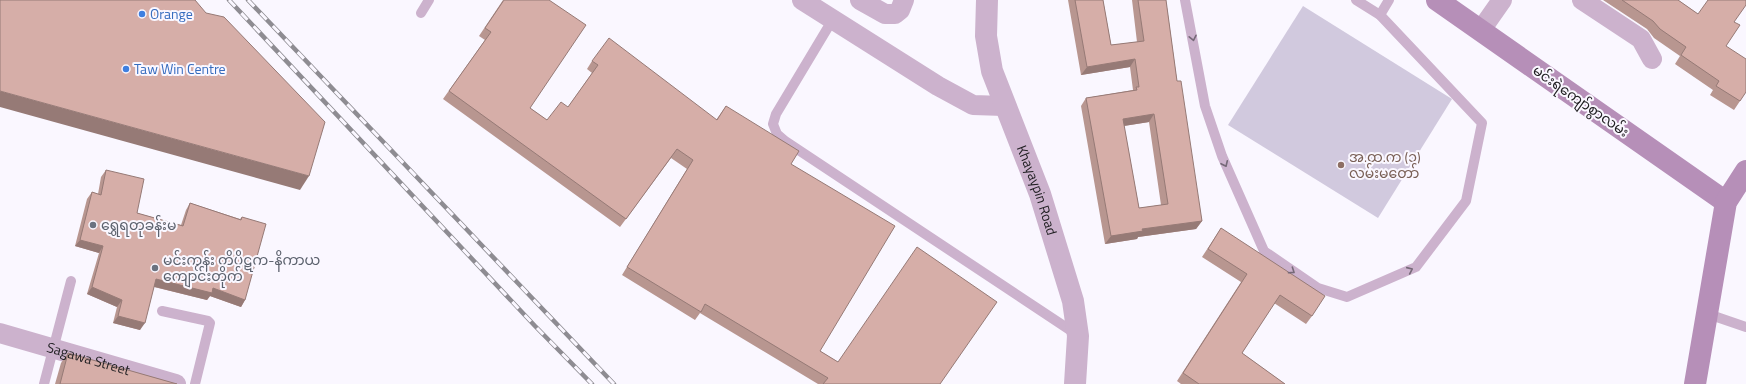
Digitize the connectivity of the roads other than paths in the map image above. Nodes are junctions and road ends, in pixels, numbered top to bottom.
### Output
1 (429, 0) edge
2 (802, 0) edge
3 (860, 0) edge
4 (904, 0) edge
5 (987, 0) edge
6 (1185, 0) edge
7 (1356, 0) edge
8 (1389, 0) edge
9 (1437, 0) edge
10 (1502, 0) edge
11 (1582, 0) edge
12 (421, 13) dead end
13 (1380, 15) junction
14 (833, 19) junction
15 (1480, 30) junction
16 (1652, 59) dead end
17 (1004, 106) junction
18 (1746, 171) edge
19 (1726, 202) junction
20 (71, 281) dead end
21 (162, 311) dead end
22 (1708, 314) junction
23 (1746, 327) edge
24 (0, 333) edge
25 (1078, 336) junction
26 (52, 348) junction
27 (44, 384) edge
28 (176, 384) edge
29 (195, 384) edge
30 (1075, 384) edge
31 (1695, 384) edge

1 - 12 lane
2 - 14 street
3 - 4 street
5 - 17 street, Khayaypin Road
6 -> 13 lane
7 - 13 lane
8 - 13 lane
9 - 15 main road, မင်းရဲကျော်စွာလမ်း
10 - 15 street
11 - 16 street
14 - 17 street
14 - 25 lane
15 - 19 main road, မင်းရဲကျော်စွာလမ်း
17 - 25 street, Khayaypin Road
18 - 19 main road
19 - 22 main road
20 - 26 lane
21 - 29 lane
22 - 23 lane
22 - 31 main road
24 - 26 street, Sagawa Street
25 - 30 street, Khayaypin Road
26 - 27 lane
26 - 28 street, Sagawa Street

